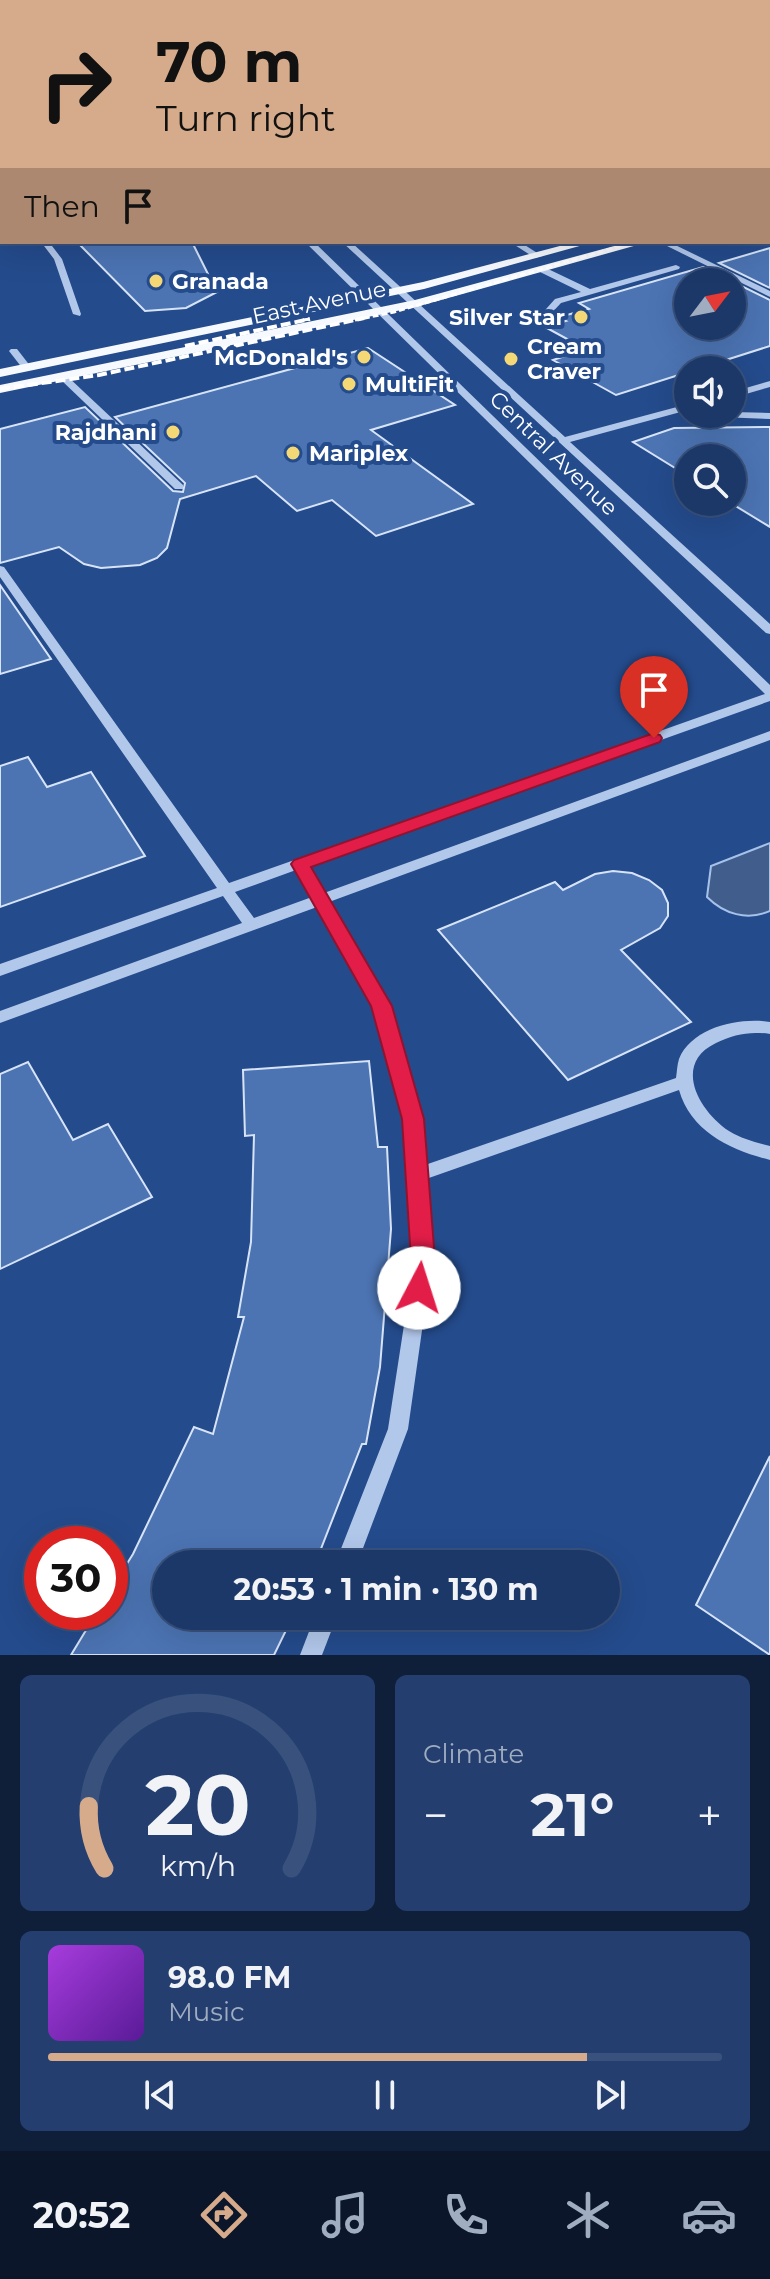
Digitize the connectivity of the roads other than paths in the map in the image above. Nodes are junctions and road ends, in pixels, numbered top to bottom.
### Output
1 (47, 244) edge
2 (311, 244) edge
3 (348, 244) edge
4 (517, 244) edge
5 (581, 244) edge
6 (635, 244) edge
7 (667, 244) edge
8 (538, 256) junction
9 (676, 267) dead end
10 (543, 270) junction
11 (400, 290) junction
12 (589, 292) junction
13 (770, 294) edge
14 (366, 297) junction
15 (416, 303) junction
16 (379, 310) junction
17 (77, 314) dead end
18 (542, 318) dead end
19 (14, 351) dead end
20 (26, 367) junction
21 (0, 373) edge
22 (63, 377) junction
23 (768, 385) edge
24 (0, 389) edge
25 (746, 391) edge
26 (674, 411) edge
27 (746, 415) edge
28 (770, 416) edge
29 (563, 441) junction
30 (179, 487) dead end
31 (0, 569) edge
32 (770, 630) edge
33 (770, 695) edge
34 (770, 735) edge
35 (300, 864) junction
36 (227, 890) junction
37 (321, 900) junction
38 (251, 925) junction
39 (0, 970) edge
40 (0, 1017) edge
41 (770, 1028) edge
42 (684, 1082) junction
43 (770, 1153) edge
44 (417, 1175) junction
45 (351, 1550) edge
46 (321, 1630) edge
47 (311, 1655) edge

1 - 17 street
2 - 14 street, Central Avenue
3 - 11 street, Central Avenue
4 - 8 street
5 - 8 main road, East Avenue
6 - 10 main road, East Avenue
7 - 13 street
8 - 11 main road, East Avenue
9 - 12 street
10 - 12 street
10 - 15 main road, East Avenue
11 - 14 main road, East Avenue
11 - 15 street, Central Avenue
12 - 18 street
14 - 16 street, Central Avenue
14 - 20 main road, East Avenue
15 - 16 main road, East Avenue
15 - 29 street, Central Avenue
16 - 22 main road, East Avenue
16 - 33 street, Central Avenue
19 - 20 street
20 - 21 main road, East Avenue
22 - 24 main road, East Avenue
22 - 30 street
23 - 25 street
26 - 29 street
27 - 28 street
29 - 32 street, Central Avenue
31 - 36 street
33 - 35 street
34 - 37 street
35 - 36 street
35 - 37 street
36 - 38 street
36 - 39 street
37 - 38 street
37 - 44 street
38 - 40 street
41 - 42 street
42 - 43 street
42 - 44 street
44 - 45 street
46 - 47 street

